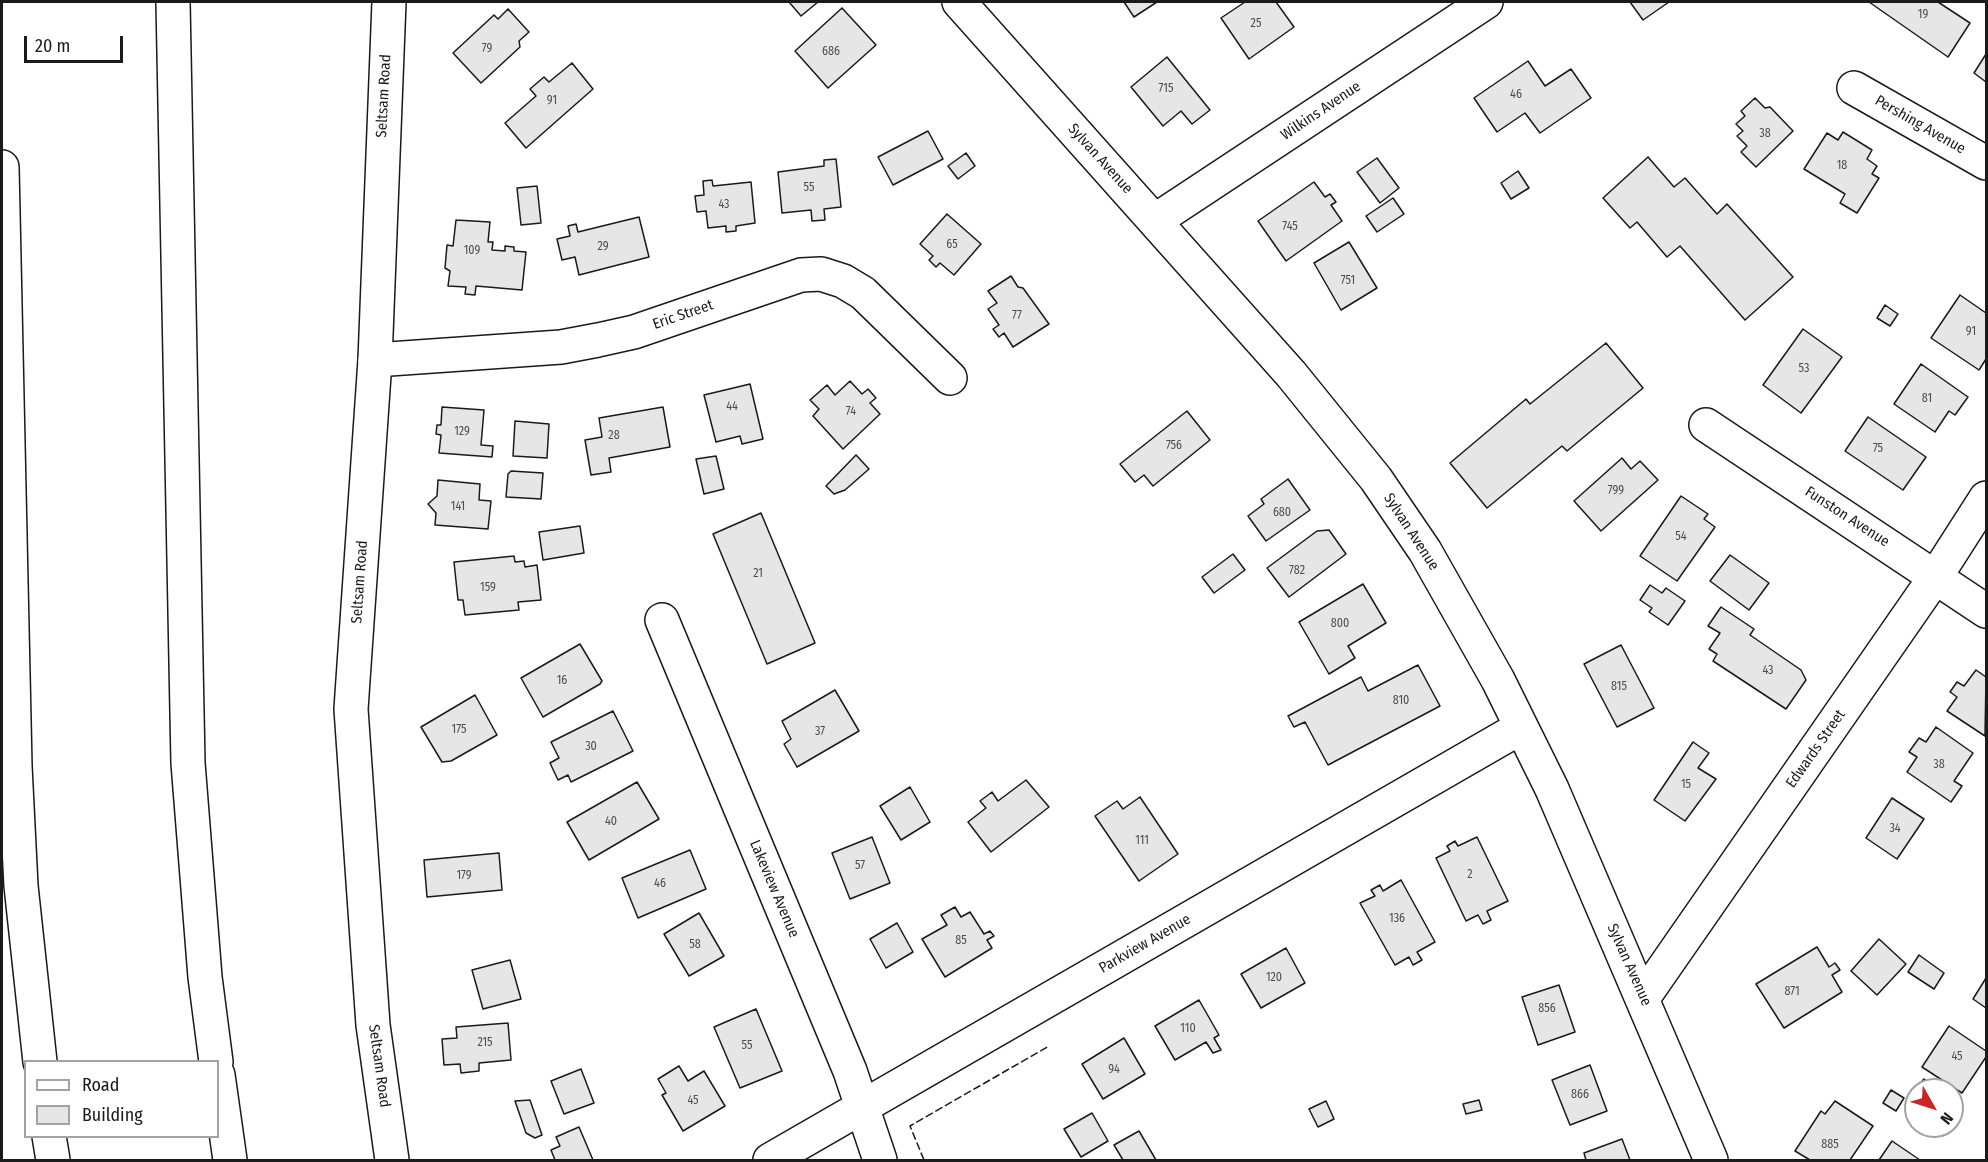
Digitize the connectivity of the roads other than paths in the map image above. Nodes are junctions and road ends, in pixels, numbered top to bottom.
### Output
1 (173, 2) edge
2 (389, 2) edge
3 (959, 2) edge
4 (1486, 2) edge
5 (1854, 88) dead end
6 (1986, 163) edge
7 (2, 167) edge
8 (1156, 220) junction
9 (375, 360) junction
10 (950, 378) dead end
11 (1706, 425) dead end
12 (1986, 498) edge
13 (1936, 576) junction
14 (1986, 610) edge
15 (662, 620) dead end
16 (1520, 728) junction
17 (1643, 998) junction
18 (40, 1060) edge
19 (216, 1060) edge
20 (219, 1082) edge
21 (862, 1107) junction
22 (49, 1138) edge
23 (53, 1161) edge
24 (230, 1161) edge
25 (392, 1161) edge
26 (770, 1161) edge
27 (880, 1161) edge
28 (1711, 1161) edge

1 - 19 main road
2 - 9 main road, Seltsam Road
3 - 8 main road, Sylvan Avenue
4 - 8 main road, Wilkins Avenue
5 - 6 main road, Pershing Avenue
7 - 18 main road
8 - 16 main road, Sylvan Avenue
9 - 10 main road, Eric Street
9 - 25 main road, Seltsam Road
11 - 13 main road, Funston Avenue
12 - 13 main road, Edwards Street
13 - 14 main road, Funston Avenue
13 - 17 main road, Edwards Street
15 - 21 main road, Lakeview Avenue
16 - 17 main road, Sylvan Avenue
16 - 21 main road, Parkview Avenue
17 - 28 main road, Sylvan Avenue
20 - 24 main road
21 - 26 main road, Parkview Avenue
21 - 27 main road, Lakeview Avenue
22 - 23 main road

